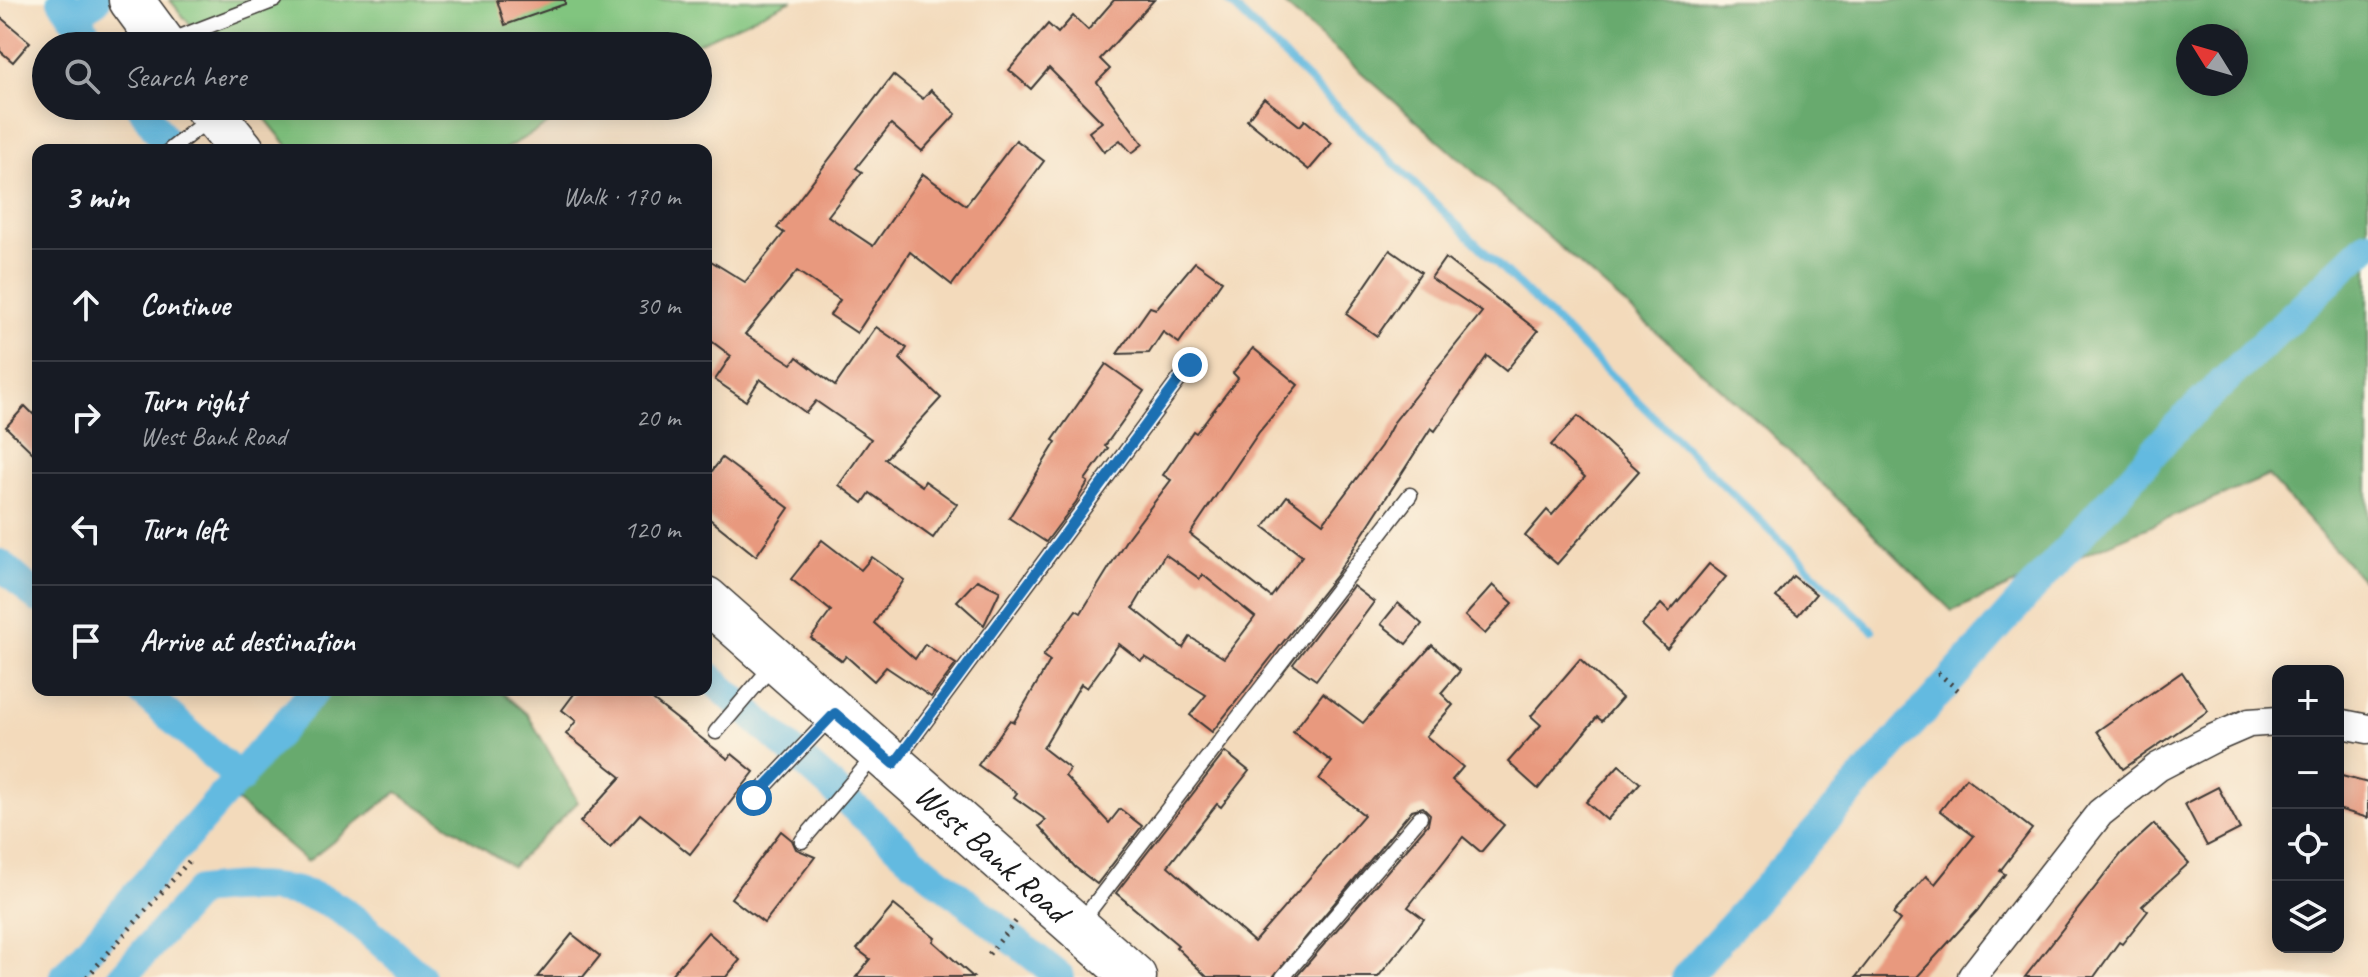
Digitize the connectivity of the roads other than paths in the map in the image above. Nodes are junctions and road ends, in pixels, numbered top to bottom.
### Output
1 (275, 0) edge
2 (132, 2) edge
3 (154, 32) edge
4 (196, 32) edge
5 (202, 120) edge
6 (204, 120) edge
7 (176, 144) edge
8 (234, 144) edge
9 (1190, 365) dead end
10 (1410, 495) dead end
11 (712, 606) edge
12 (767, 672) junction
13 (827, 721) junction
14 (2272, 721) edge
15 (2344, 724) edge
16 (2368, 729) edge
17 (716, 732) dead end
18 (877, 763) junction
19 (754, 798) dead end
20 (1420, 817) dead end
21 (802, 841) dead end
22 (1078, 926) junction
23 (1134, 977) edge
24 (1283, 977) edge
25 (1972, 977) edge

1 - 4 lane
2 - 3 main road
5 - 7 lane
6 - 8 main road
9 - 18 lane
10 - 22 lane
11 - 12 main road, West Bank Road
12 - 13 main road, West Bank Road
12 - 17 lane
13 - 18 main road, West Bank Road
13 - 19 lane
14 - 25 street
15 - 16 street
18 - 21 lane
18 - 22 main road, West Bank Road
20 - 24 lane
22 - 23 main road, West Bank Road

